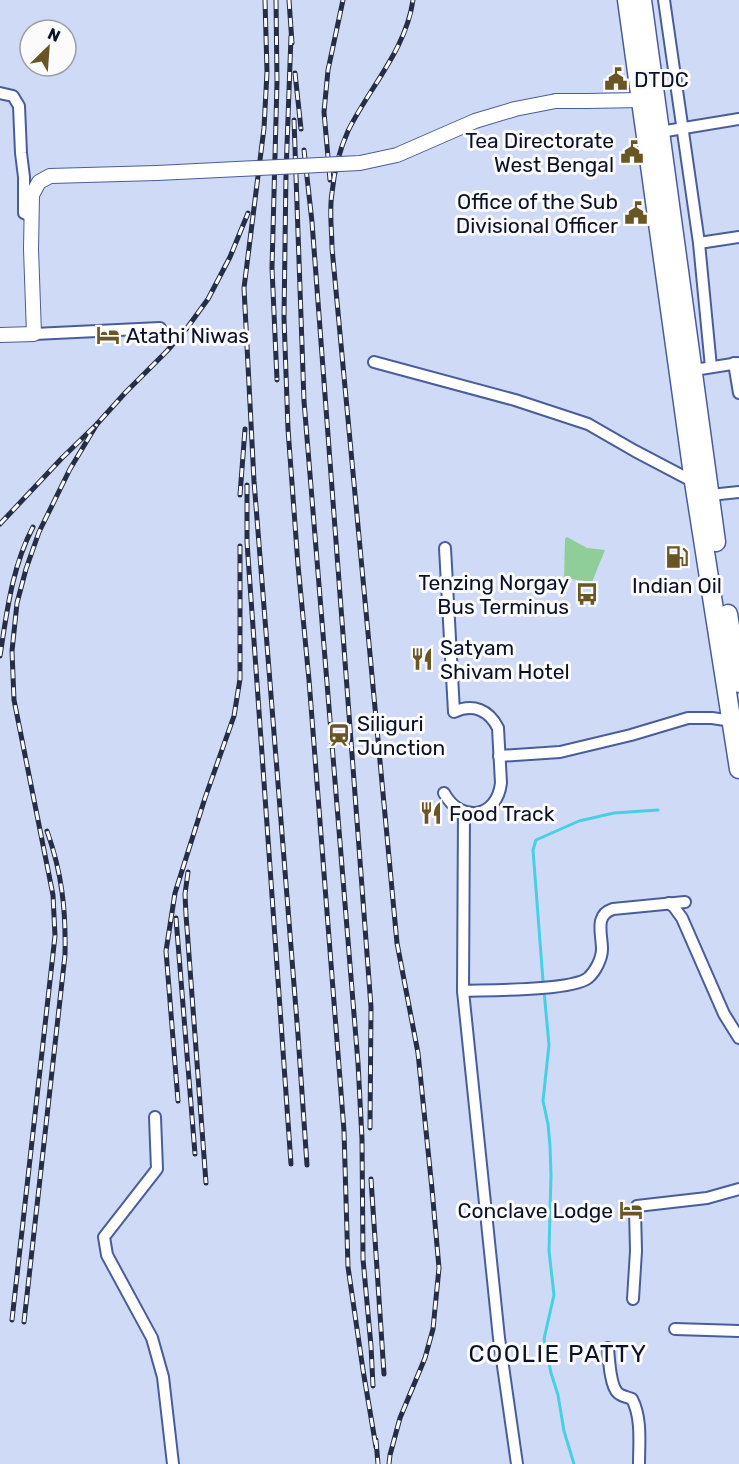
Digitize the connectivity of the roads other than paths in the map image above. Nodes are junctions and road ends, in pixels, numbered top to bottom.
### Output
1 (627, 0) edge
2 (642, 0) edge
3 (664, 0) edge
4 (0, 93) edge
5 (640, 100) junction
6 (739, 119) edge
7 (682, 128) junction
8 (660, 132) junction
9 (32, 217) junction
10 (739, 237) edge
11 (699, 243) junction
12 (701, 269) junction
13 (680, 271) junction
14 (160, 328) dead end
15 (34, 334) junction
16 (0, 335) edge
17 (374, 362) dead end
18 (736, 363) edge
19 (695, 372) junction
20 (739, 393) edge
21 (694, 482) junction
22 (739, 492) edge
23 (710, 495) junction
24 (445, 548) dead end
25 (736, 646) edge
26 (739, 683) edge
27 (735, 720) edge
28 (499, 756) junction
29 (739, 769) edge
30 (444, 793) dead end
31 (464, 812) junction
32 (685, 902) dead end
33 (669, 903) junction
34 (463, 991) junction
35 (739, 1038) edge
36 (155, 1117) dead end
37 (739, 1189) edge
38 (633, 1299) dead end
39 (675, 1329) dead end
40 (739, 1330) edge
41 (608, 1348) dead end
42 (173, 1464) edge
43 (517, 1464) edge
44 (639, 1464) edge

1 - 5 main road
2 - 8 main road
3 - 7 street
4 - 9 street
5 - 9 street, bridge
5 - 19 main road
6 - 7 street
7 - 8 street
7 - 11 street
8 - 13 main road
9 - 15 street
10 - 11 street
11 - 12 street
12 - 13 street
12 - 19 street
13 - 19 main road
14 - 15 street
15 - 16 street
17 - 21 street
18 - 19 street
18 - 20 street
19 - 21 main road
19 - 23 main road
21 - 27 main road
22 - 23 street
23 - 25 main road
24 - 28 street
25 - 26 main road
27 - 28 street
27 - 29 main road
28 - 31 street
30 - 31 street
31 - 34 street
32 - 33 street
33 - 34 street
33 - 35 street
34 - 43 street
36 - 42 street
37 - 38 street
39 - 40 street
41 - 44 street

